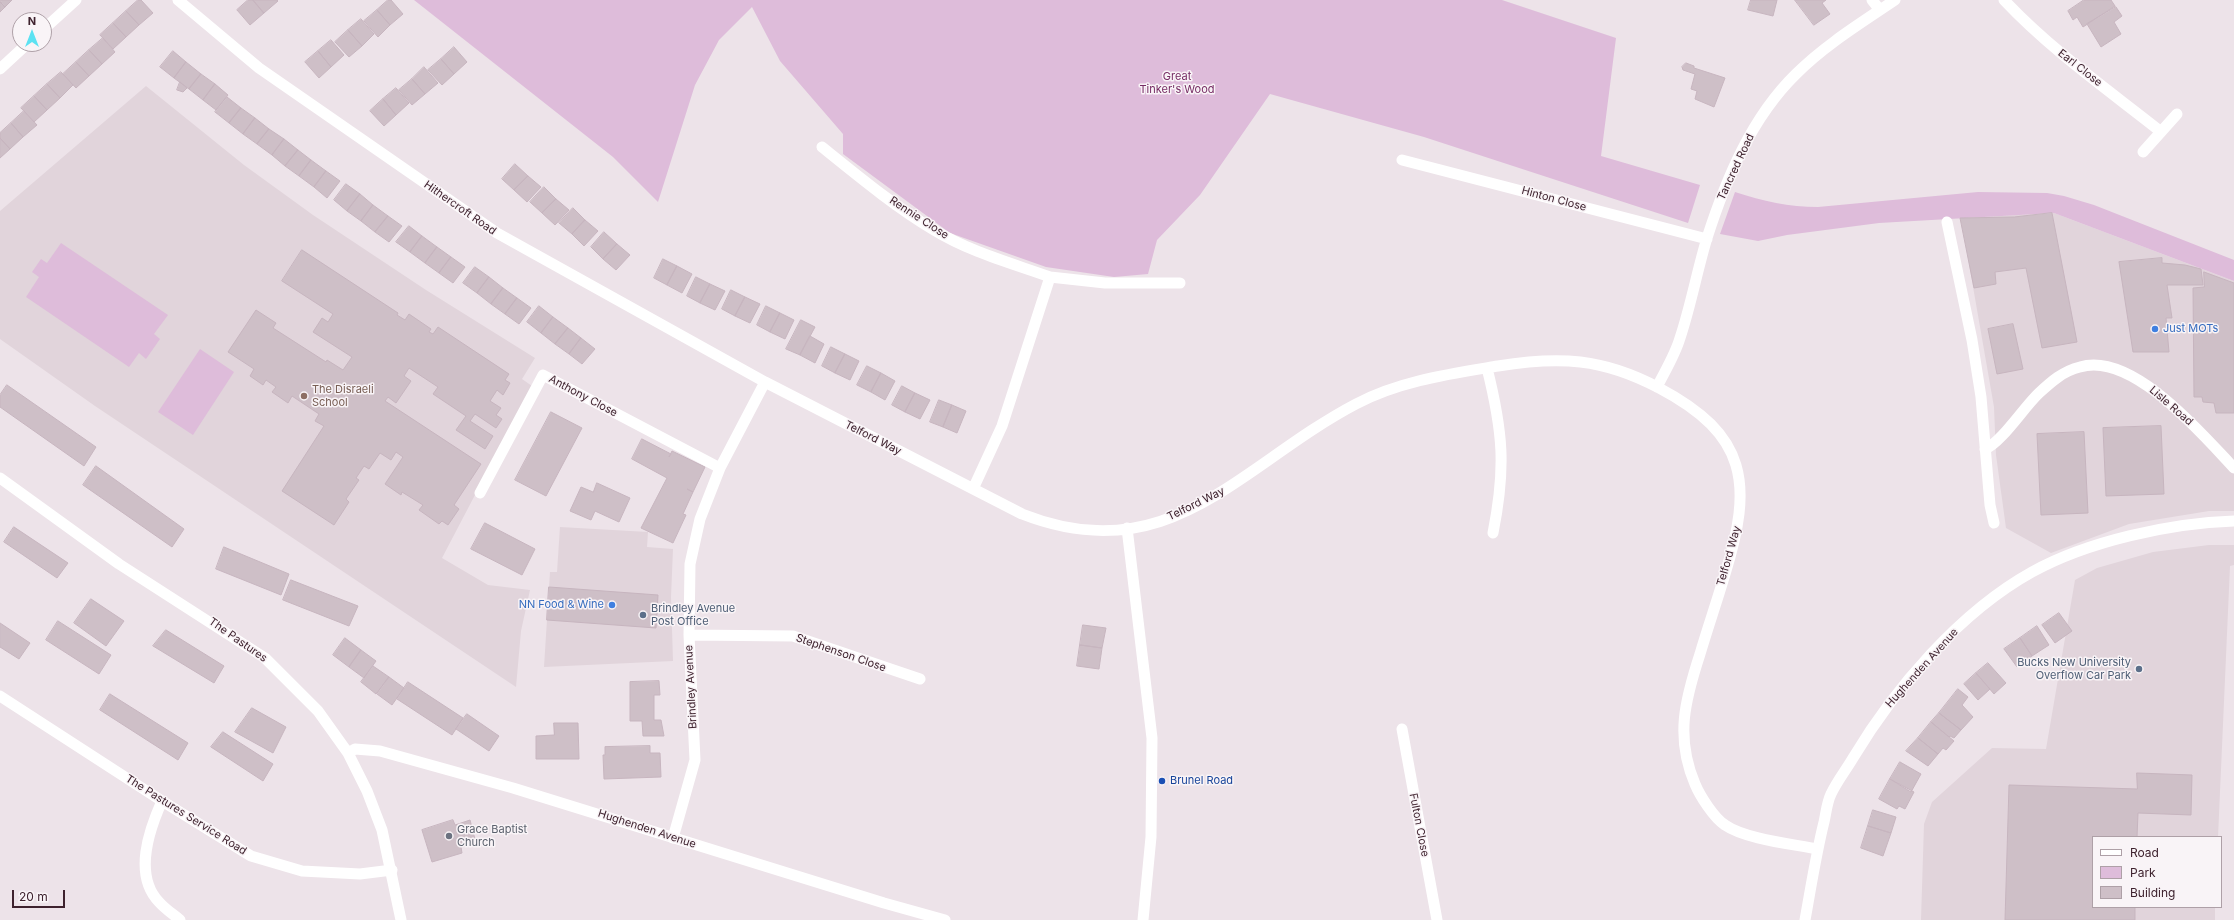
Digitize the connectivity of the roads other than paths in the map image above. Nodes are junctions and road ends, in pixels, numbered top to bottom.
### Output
1 (76, 0) edge
2 (178, 0) edge
3 (1872, 0) edge
4 (1895, 0) edge
5 (2004, 0) edge
6 (1880, 10) junction
7 (52, 22) edge
8 (19, 52) edge
9 (0, 69) edge
10 (2177, 114) dead end
11 (2160, 131) junction
12 (822, 146) dead end
13 (2143, 152) dead end
14 (1402, 160) dead end
15 (1947, 222) dead end
16 (1706, 239) junction
17 (1050, 277) junction
18 (1180, 283) dead end
19 (1486, 368) junction
20 (765, 382) junction
21 (1657, 387) junction
22 (1985, 449) junction
23 (720, 468) junction
24 (2234, 468) edge
25 (0, 478) edge
26 (973, 489) junction
27 (480, 493) dead end
28 (2234, 521) edge
29 (1994, 523) dead end
30 (1127, 528) junction
31 (1493, 533) dead end
32 (689, 635) junction
33 (920, 680) dead end
34 (0, 696) edge
35 (1402, 729) dead end
36 (348, 753) junction
37 (162, 801) junction
38 (673, 838) junction
39 (1817, 849) junction
40 (392, 870) junction
41 (180, 920) edge
42 (401, 920) edge
43 (945, 920) edge
44 (1143, 920) edge
45 (1437, 920) edge
46 (1806, 920) edge

1 - 7 street
2 - 20 street, Hithercroft Road
3 - 6 street
4 - 6 street, Tancred Road
5 - 11 street, Earl Close
6 - 16 street, Tancred Road
8 - 9 street
10 - 11 street
11 - 13 street
12 - 17 street, Rennie Close
14 - 16 street, Hinton Close
15 - 22 street
16 - 21 street, Tancred Road
17 - 18 street, Rennie Close
17 - 26 street
19 - 21 street, Telford Way
19 - 30 street, Telford Way
19 - 31 street
20 - 23 street, Brindley Avenue
20 - 26 street, Telford Way
21 - 39 street, Telford Way
22 - 24 street, Lisle Road
22 - 29 street
23 - 27 street, Anthony Close
23 - 32 street, Brindley Avenue
25 - 36 street, The Pastures
26 - 30 street, Telford Way
28 - 39 street, Hughenden Avenue
30 - 44 street
32 - 33 street, Stephenson Close
32 - 38 street, Brindley Avenue
34 - 37 street, The Pastures Service Road
35 - 45 street, Fulton Close
36 - 38 street, Hughenden Avenue
36 - 40 street, The Pastures
37 - 40 street, The Pastures Service Road
37 - 41 street
38 - 43 street, Hughenden Avenue
39 - 46 street, Hughenden Avenue
40 - 42 street, The Pastures

